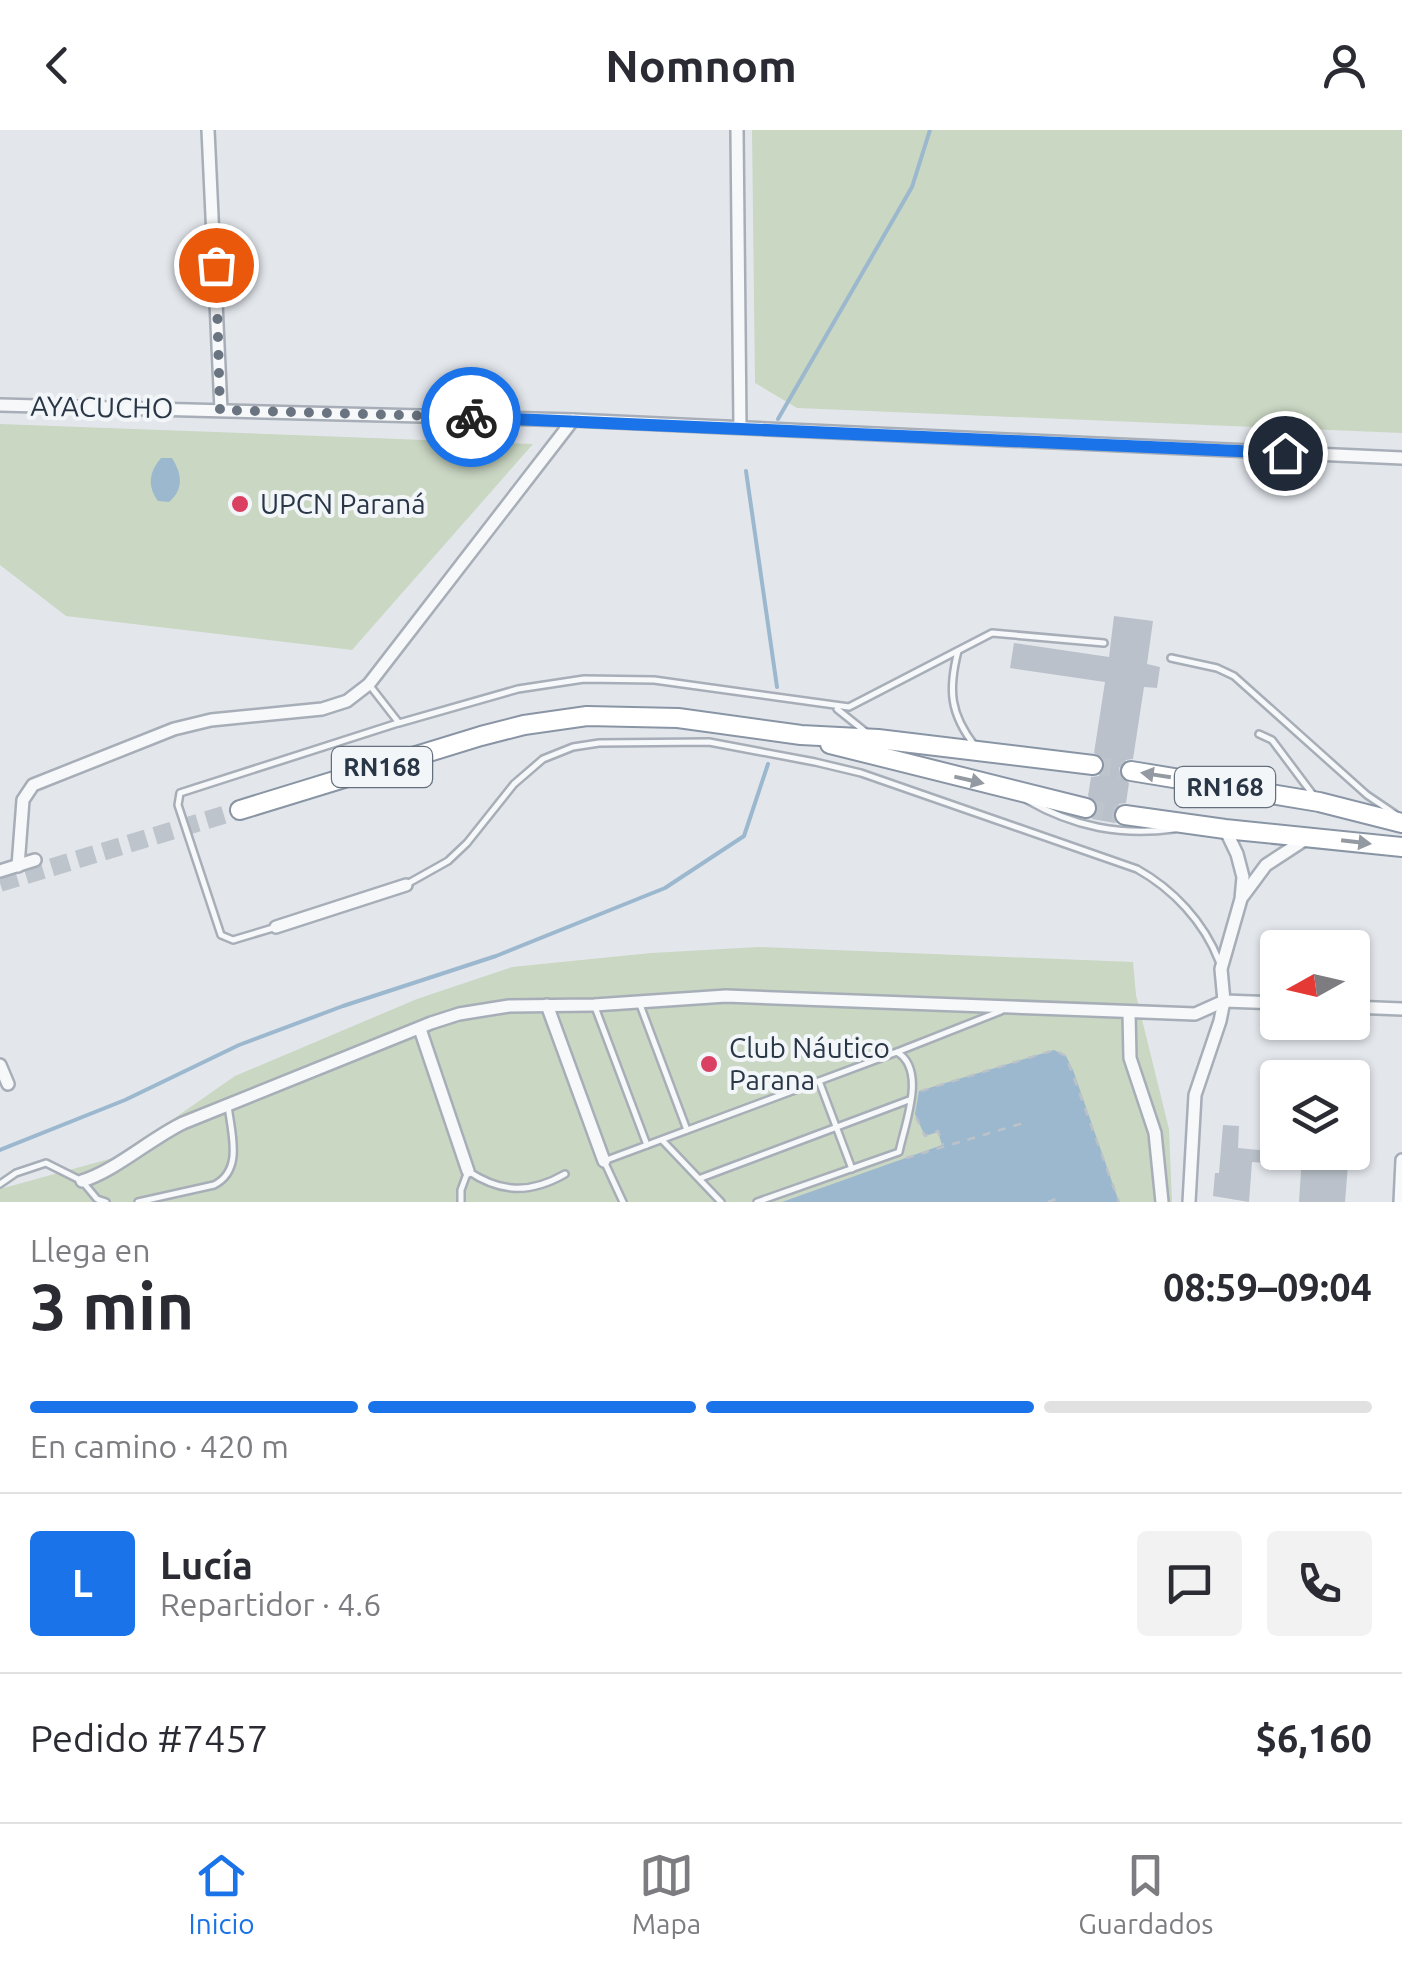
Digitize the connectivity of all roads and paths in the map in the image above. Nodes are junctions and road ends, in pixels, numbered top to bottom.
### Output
1 (208, 130) edge
2 (737, 130) edge
3 (0, 405) edge
4 (220, 410) junction
5 (573, 420) junction
6 (740, 426) junction
7 (1402, 458) edge
8 (1104, 643) dead end
9 (958, 651) junction
10 (1170, 658) dead end
11 (369, 684) junction
12 (836, 708) junction
13 (399, 723) junction
14 (1259, 734) dead end
15 (801, 735) junction
16 (878, 739) junction
17 (979, 751) junction
18 (1092, 765) tunnel mouth
19 (1131, 771) tunnel mouth
20 (1006, 789) junction
21 (1319, 802) junction
22 (1086, 808) tunnel mouth
23 (240, 810) tunnel mouth
24 (1125, 814) tunnel mouth
25 (1402, 821) edge
26 (1199, 826) junction
27 (1224, 829) junction
28 (1309, 836) junction
29 (1402, 848) edge
30 (34, 860) dead end
31 (18, 866) junction
32 (0, 871) edge
33 (406, 884) joint
34 (1241, 899) junction
35 (276, 926) joint
36 (1221, 969) junction
37 (1224, 1001) junction
38 (639, 1002) junction
39 (1260, 1002) edge
40 (547, 1005) junction
41 (594, 1005) junction
42 (1370, 1007) edge
43 (1007, 1009) junction
44 (1402, 1009) edge
45 (1129, 1013) junction
46 (420, 1029) junction
47 (896, 1052) junction
48 (0, 1065) edge
49 (819, 1081) junction
50 (8, 1084) dead end
51 (914, 1101) junction
52 (228, 1105) junction
53 (915, 1114) dead end
54 (837, 1127) junction
55 (687, 1130) junction
56 (662, 1140) junction
57 (943, 1144) dead end
58 (647, 1145) junction
59 (1402, 1160) edge
60 (604, 1161) junction
61 (852, 1169) junction
62 (468, 1171) junction
63 (565, 1174) dead end
64 (701, 1178) junction
65 (82, 1180) junction
66 (0, 1184) edge
67 (1060, 1197) dead end
68 (106, 1202) edge
69 (138, 1202) edge
70 (461, 1202) edge
71 (623, 1202) edge
72 (721, 1202) edge
73 (757, 1202) edge
74 (1048, 1202) edge
75 (1119, 1202) edge
76 (1162, 1202) edge
77 (1190, 1202) edge
78 (1400, 1202) edge

1 - 4 street
2 - 6 street
3 - 4 street, AYACUCHO
4 - 5 street, AYACUCHO
5 - 6 street, AYACUCHO
5 - 11 street
6 - 7 street, AYACUCHO
8 - 9 lane
9 - 12 lane
9 - 17 lane
10 - 25 lane
11 - 13 lane
11 - 31 street
12 - 13 lane
12 - 16 lane
13 - 35 lane
14 - 21 lane
15 - 16 highway, RN168
15 -> 20 highway, RN168
15 - 23 highway, RN168
16 - 17 highway, RN168
17 - 18 highway, RN168
21 -> 19 highway, RN168
20 - 22 highway, RN168
20 - 26 lane
21 - 25 highway, RN168
24 - 26 highway, RN168
26 - 27 highway, RN168
27 - 28 highway, RN168
27 - 34 street
28 -> 29 highway, RN168
28 - 34 street
30 - 31 street
31 - 32 street
33 - 35 street
33 - 36 lane
34 - 36 street
36 - 37 street
37 - 39 street
37 - 45 street
37 - 77 street
38 - 41 street
38 - 43 street
38 - 55 lane
40 - 41 street
40 - 46 street
40 - 60 street
41 - 58 lane
42 - 44 street
43 - 45 street
43 - 47 lane
45 - 76 street
46 - 52 street
46 - 62 street
47 - 49 lane
47 - 51 lane
48 - 50 street
49 - 54 lane
49 - 55 lane
51 - 54 lane
51 - 61 lane
51 - 75 path
52 - 65 street
52 - 69 lane
53 - 57 path
54 - 61 lane
54 - 64 lane
55 - 56 lane
56 - 58 lane
56 - 64 lane
58 - 60 lane
59 - 78 street
60 - 71 lane
61 - 73 lane
62 - 63 lane
62 - 70 lane
64 - 72 lane
65 - 66 lane
65 - 68 lane
67 - 74 path

